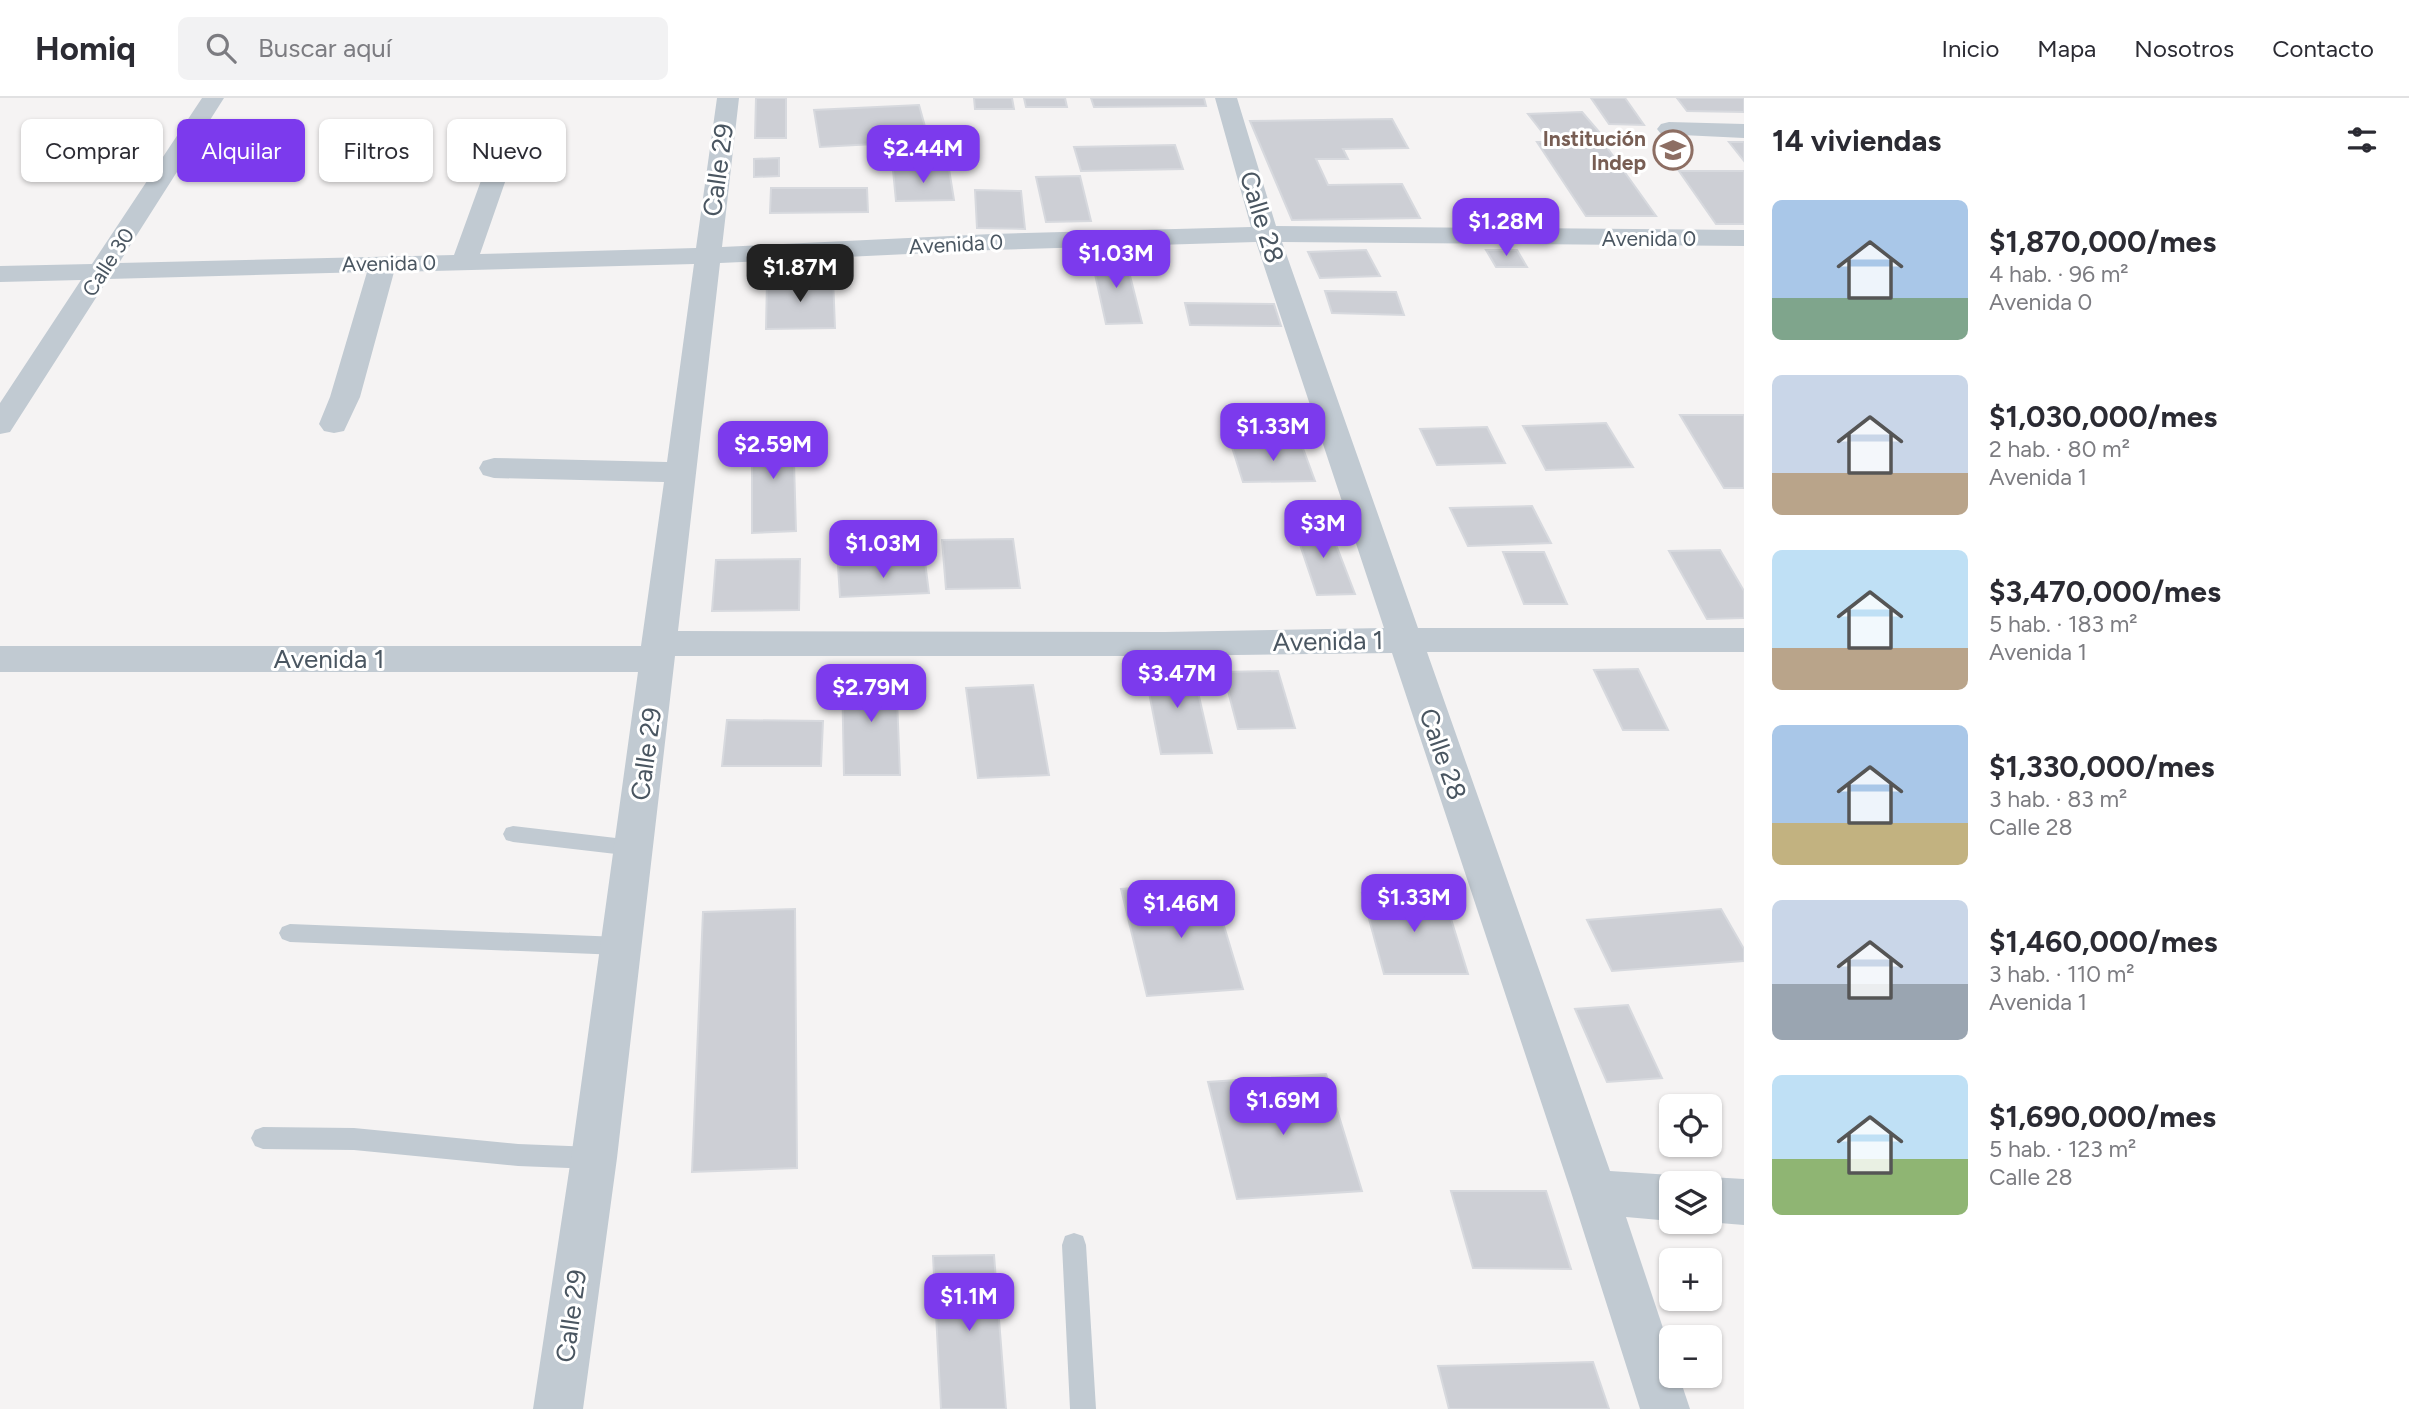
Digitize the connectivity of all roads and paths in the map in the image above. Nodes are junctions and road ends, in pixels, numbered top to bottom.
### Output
1 (213, 98) edge
2 (728, 98) edge
3 (1226, 98) edge
4 (1669, 129) dead end
5 (1744, 131) edge
6 (493, 182) edge
7 (1266, 234) junction
8 (1744, 238) edge
9 (706, 256) junction
10 (464, 262) junction
11 (383, 263) junction
12 (102, 272) junction
13 (0, 274) edge
14 (334, 424) dead end
15 (0, 425) edge
16 (494, 468) dead end
17 (682, 472) junction
18 (1404, 640) junction
19 (1744, 640) edge
20 (659, 651) junction
21 (0, 659) edge
22 (513, 834) dead end
23 (633, 848) junction
24 (290, 933) dead end
25 (621, 946) junction
26 (263, 1138) dead end
27 (594, 1158) junction
28 (1594, 1192) junction
29 (1659, 1197) edge
30 (1722, 1201) edge
31 (1744, 1202) edge
32 (1074, 1245) dead end
33 (558, 1409) edge
34 (1083, 1409) edge
35 (1665, 1409) edge

1 - 12 street, Calle 30
2 - 9 street, Calle 29
3 - 7 street, Calle 28
4 - 5 street
6 - 10 street
7 - 8 street, Avenida 0
7 - 9 street, Avenida 0
7 - 18 street, Calle 28
9 - 10 street, Avenida 0
9 - 17 street, Calle 29
10 - 11 street, Avenida 0
11 - 12 street, Avenida 0
11 - 14 street
12 - 13 street, Avenida 0
12 - 15 street, Calle 30
16 - 17 street
17 - 20 street, Calle 29
18 - 19 street, Avenida 1
18 - 20 street, Avenida 1
18 - 28 street, Calle 28
20 - 21 street, Avenida 1
20 - 23 street, Calle 29
22 - 23 lane
23 - 25 street, Calle 29
24 - 25 lane
25 - 27 street, Calle 29
26 - 27 lane
27 - 33 street, Calle 29
28 - 29 street
28 - 35 street, Calle 28
30 - 31 street
32 - 34 lane

